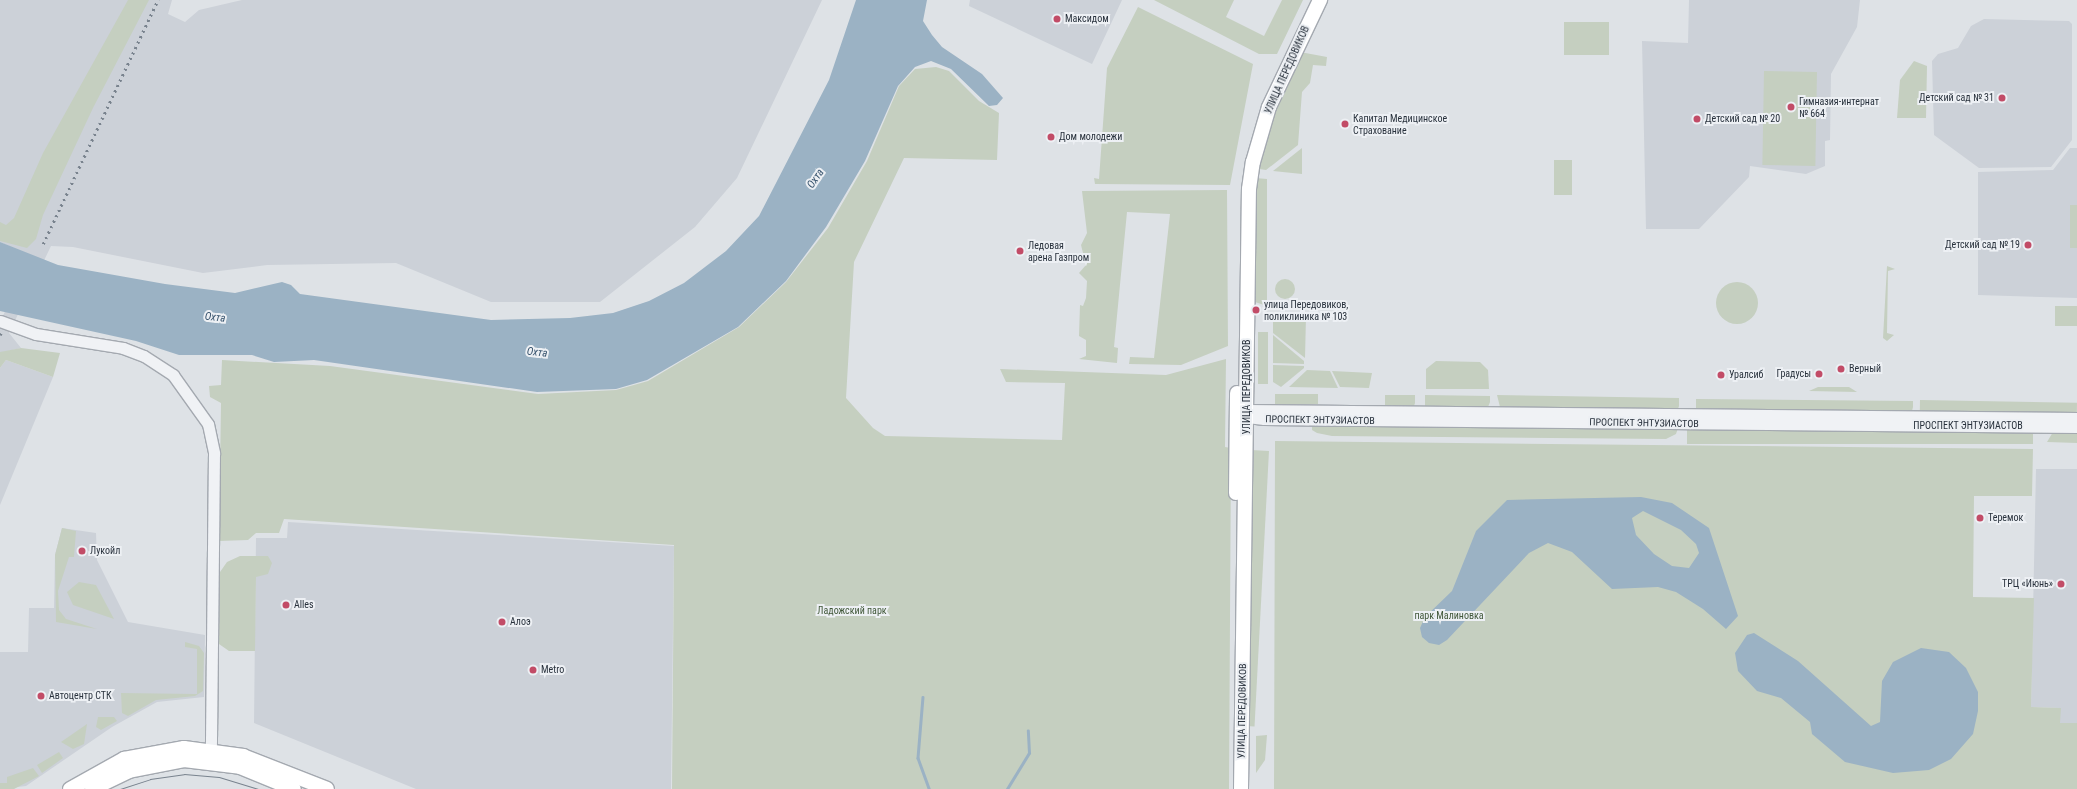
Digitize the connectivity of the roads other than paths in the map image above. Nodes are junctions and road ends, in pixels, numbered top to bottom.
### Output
1 (1309, 0) edge
2 (1320, 0) edge
3 (0, 322) edge
4 (1243, 414) junction
5 (2077, 418) edge
6 (2077, 427) edge
7 (211, 749) junction
8 (70, 789) edge
9 (92, 789) edge
10 (294, 789) edge
11 (327, 789) edge
12 (1232, 789) edge
13 (1241, 789) edge

1 - 4 main road, УЛИЦА ПЕРЕДОВИКОВ
2 - 4 main road, УЛИЦА ПЕРЕДОВИКОВ
3 - 7 street
4 - 5 street, ПРОСПЕКТ ЭНТУЗИАСТОВ
4 - 6 street, ПРОСПЕКТ ЭНТУЗИАСТОВ
4 - 12 main road, УЛИЦА ПЕРЕДОВИКОВ
4 - 13 main road, УЛИЦА ПЕРЕДОВИКОВ
7 - 8 main road
7 - 11 main road
9 - 10 main road

